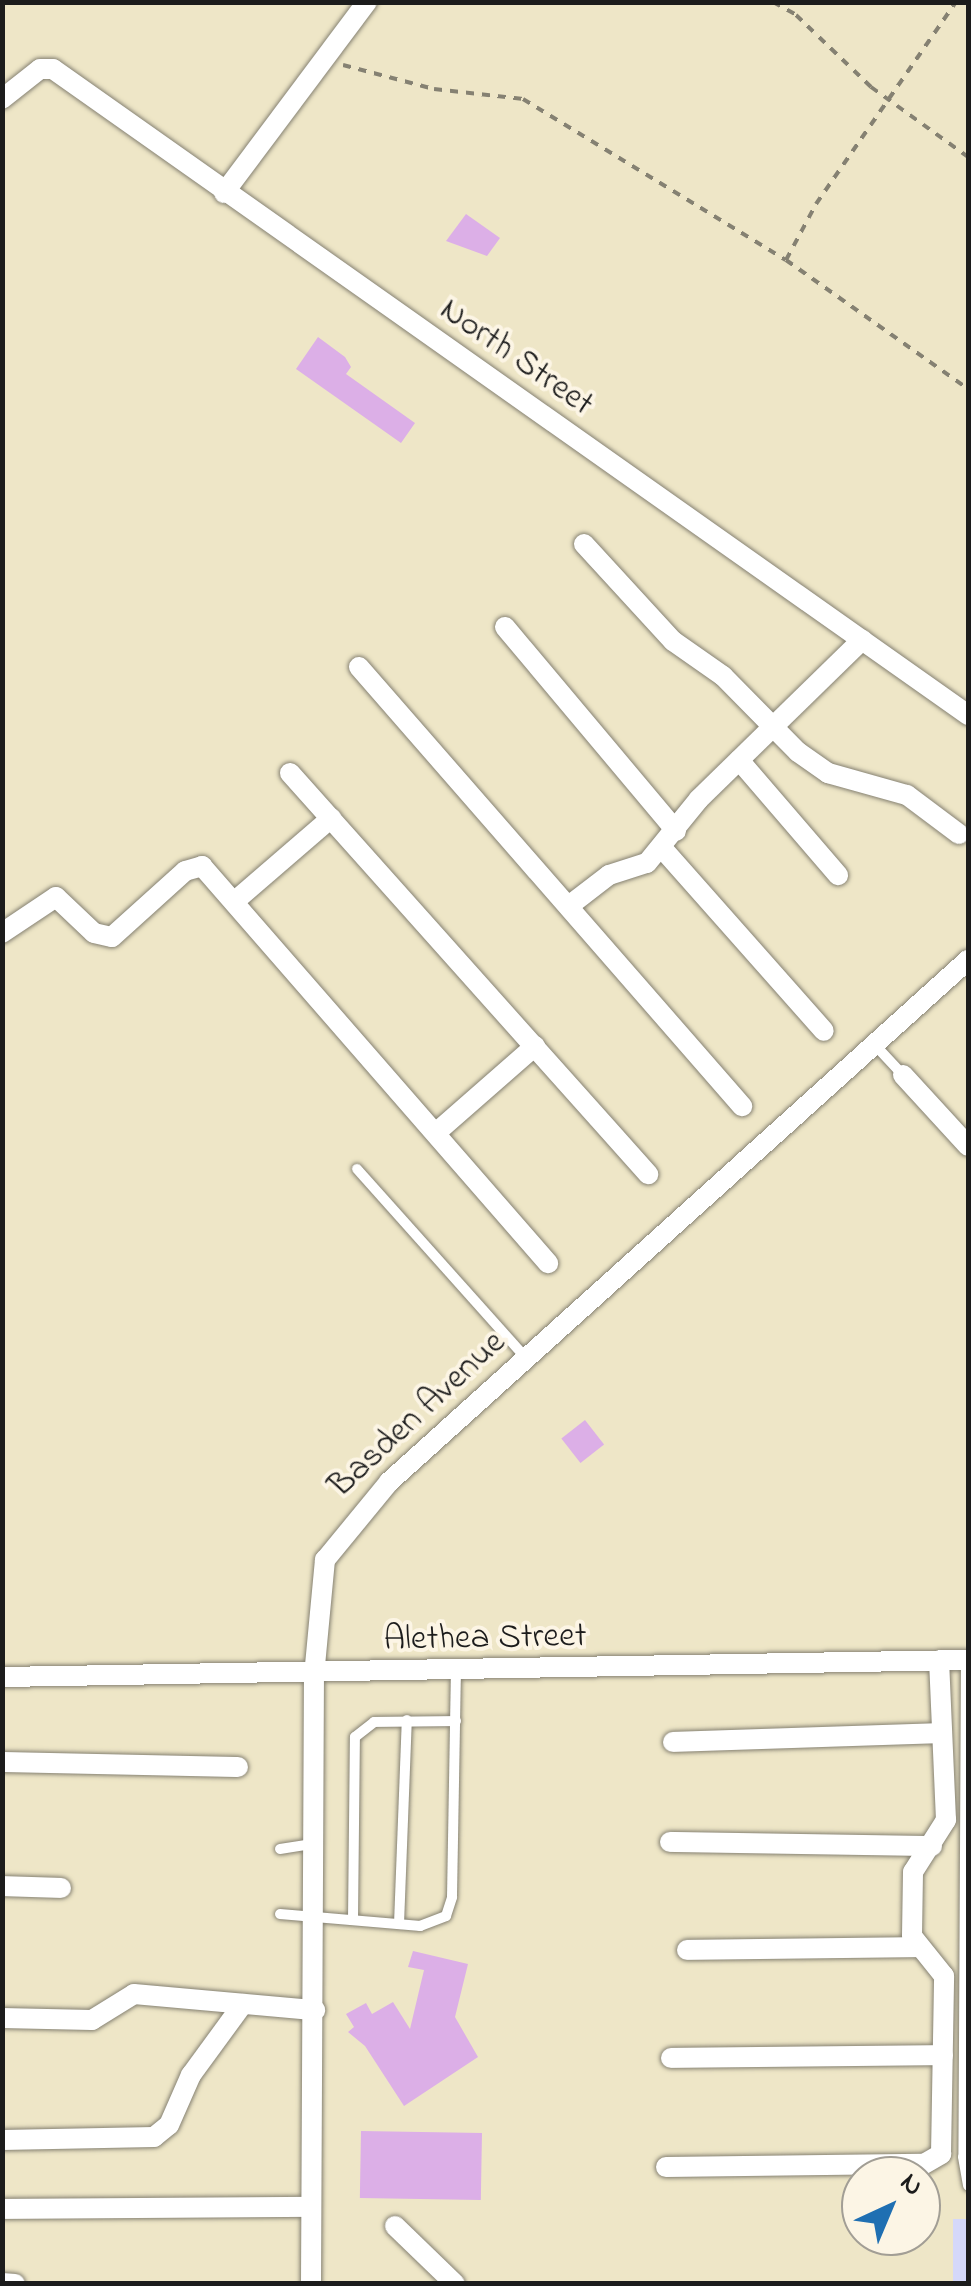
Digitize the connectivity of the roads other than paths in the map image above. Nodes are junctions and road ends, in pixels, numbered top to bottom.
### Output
1 (367, 2) edge
2 (2, 98) edge
3 (224, 193) junction
4 (584, 544) dead end
5 (505, 627) dead end
6 (862, 640) junction
7 (359, 667) dead end
8 (968, 715) edge
9 (773, 727) junction
10 (739, 760) junction
11 (290, 772) dead end
12 (331, 818) junction
13 (676, 831) junction
14 (959, 834) dead end
15 (662, 848) junction
16 (838, 875) dead end
17 (235, 901) junction
18 (570, 905) junction
19 (2, 933) edge
20 (965, 968) edge
21 (824, 1031) dead end
22 (874, 1044) junction
23 (535, 1046) junction
24 (903, 1075) joint
25 (742, 1106) dead end
26 (438, 1131) junction
27 (968, 1146) edge
28 (357, 1169) dead end
29 (648, 1174) dead end
30 (548, 1263) dead end
31 (526, 1358) junction
32 (939, 1660) junction
33 (967, 1660) edge
34 (456, 1673) junction
35 (314, 1676) junction
36 (2, 1677) edge
37 (407, 1720) junction
38 (456, 1721) junction
39 (941, 1733) junction
40 (673, 1742) dead end
41 (2, 1762) edge
42 (238, 1767) dead end
43 (670, 1842) dead end
44 (314, 1844) junction
45 (932, 1846) junction
46 (280, 1849) dead end
47 (2, 1886) edge
48 (61, 1888) dead end
49 (280, 1914) dead end
50 (313, 1916) junction
51 (353, 1920) junction
52 (399, 1924) junction
53 (917, 1948) junction
54 (687, 1950) dead end
55 (966, 1978) edge
56 (243, 2004) junction
57 (314, 2010) junction
58 (2, 2018) edge
59 (943, 2056) junction
60 (672, 2058) dead end
61 (2, 2140) edge
62 (666, 2168) dead end
63 (968, 2186) edge
64 (312, 2206) junction
65 (2, 2209) edge
66 (396, 2226) dead end
67 (2, 2283) edge
68 (15, 2284) edge
69 (311, 2284) edge
70 (455, 2284) edge

1 - 3 street
2 - 3 street, North Street
3 - 6 street, North Street
4 - 9 street
5 - 13 street
6 - 8 street, North Street
6 - 9 street
7 - 18 street
9 - 10 street
9 - 14 street
10 - 13 street
10 - 16 street
11 - 12 street
12 - 17 street
12 - 23 street
13 - 15 street
15 - 18 street
15 - 21 street
17 - 19 street
17 - 26 street
18 - 25 street
20 - 22 street, Basden Avenue
22 - 24 lane
22 - 31 street, Basden Avenue
23 - 26 street
23 - 29 street
24 - 27 street
26 - 30 street
28 - 31 lane
31 - 35 street, Basden Avenue
32 - 33 street, Alethea Street
32 - 34 street, Alethea Street
32 - 39 street
33 - 55 lane
34 - 35 street, Alethea Street
34 - 38 lane
35 - 36 street, Alethea Street
35 - 44 street, Basden Avenue
37 - 38 lane
37 - 51 lane
37 - 52 lane
38 - 52 lane
39 - 40 street
39 - 45 street
41 - 42 street
43 - 45 street
44 - 46 lane
44 - 50 street, Basden Avenue
45 - 53 street
47 - 48 street
49 - 50 lane
50 - 51 lane
50 - 57 street, Basden Avenue
51 - 52 lane
53 - 54 street
53 - 59 street
55 - 63 lane
56 - 57 street
56 - 58 street
56 - 61 street
57 - 64 street, Basden Avenue
59 - 60 street
59 - 62 street
64 - 65 street
64 - 69 street, Basden Avenue
66 - 70 street
67 - 68 street

